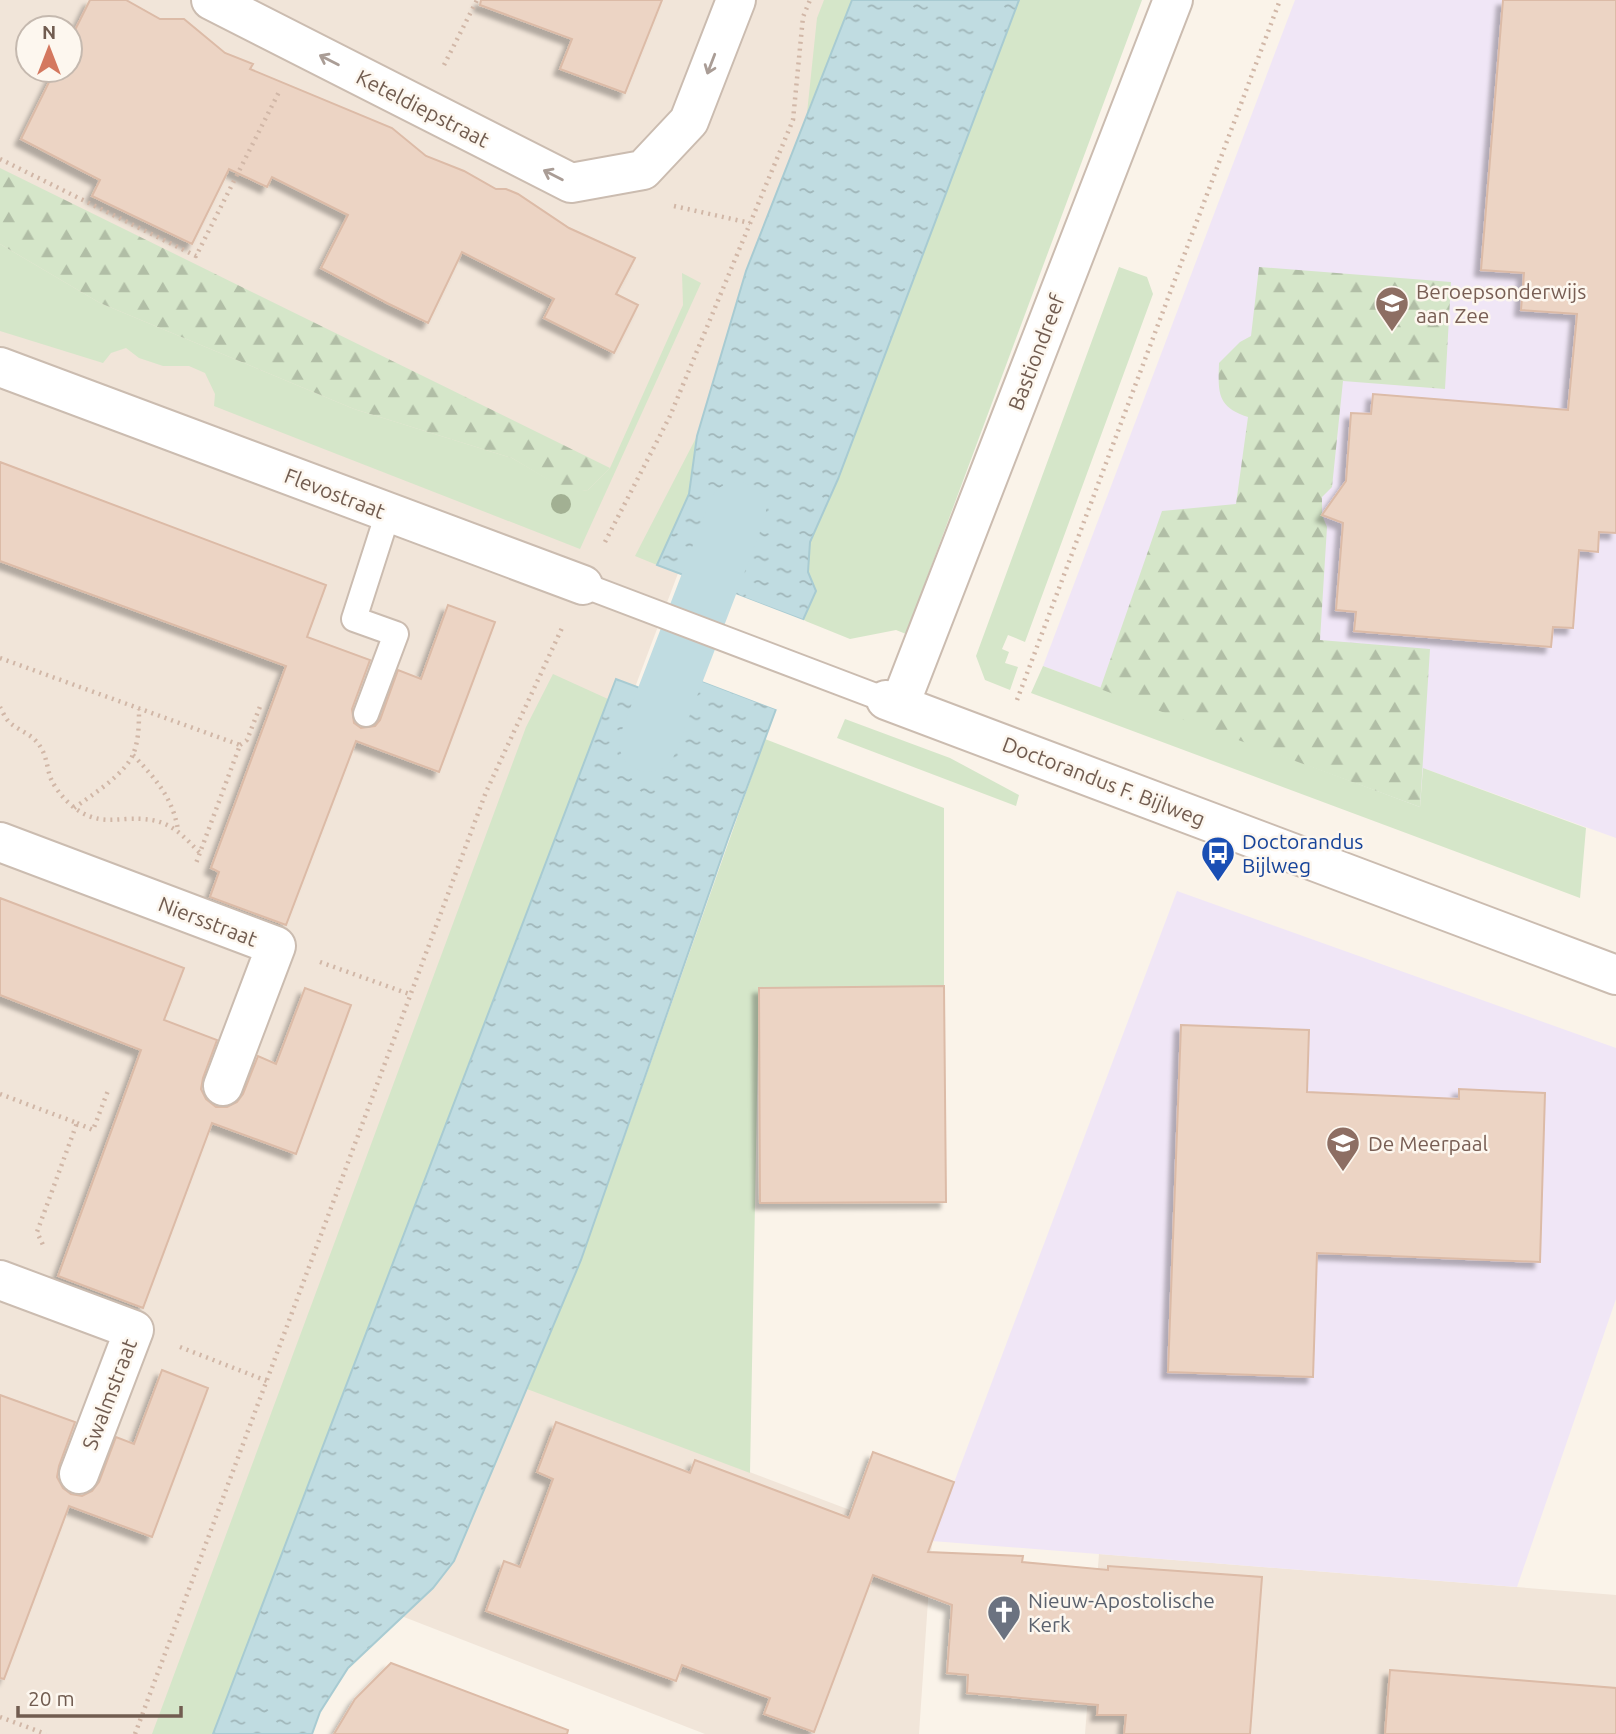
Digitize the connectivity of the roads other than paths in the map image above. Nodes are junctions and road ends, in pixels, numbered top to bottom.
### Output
1 (211, 0) edge
2 (736, 0) edge
3 (1173, 0) edge
4 (0, 367) edge
5 (388, 513) junction
6 (583, 585) joint
7 (670, 618) joint
8 (893, 702) junction
9 (366, 714) dead end
10 (0, 842) edge
11 (1616, 975) edge
12 (223, 1086) dead end
13 (0, 1280) edge
14 (79, 1474) dead end

2 -> 1 street, Keteldiepstraat
3 - 8 street, Bastiondreef
4 - 5 street, Flevostraat
5 - 6 street, Flevostraat
5 - 9 lane
6 - 7 lane, Flevostraat
7 - 8 lane, Doctorandus F. Bijlweg
8 - 11 street, Doctorandus F. Bijlweg
10 - 12 street, Niersstraat
13 - 14 street, Swalmstraat

